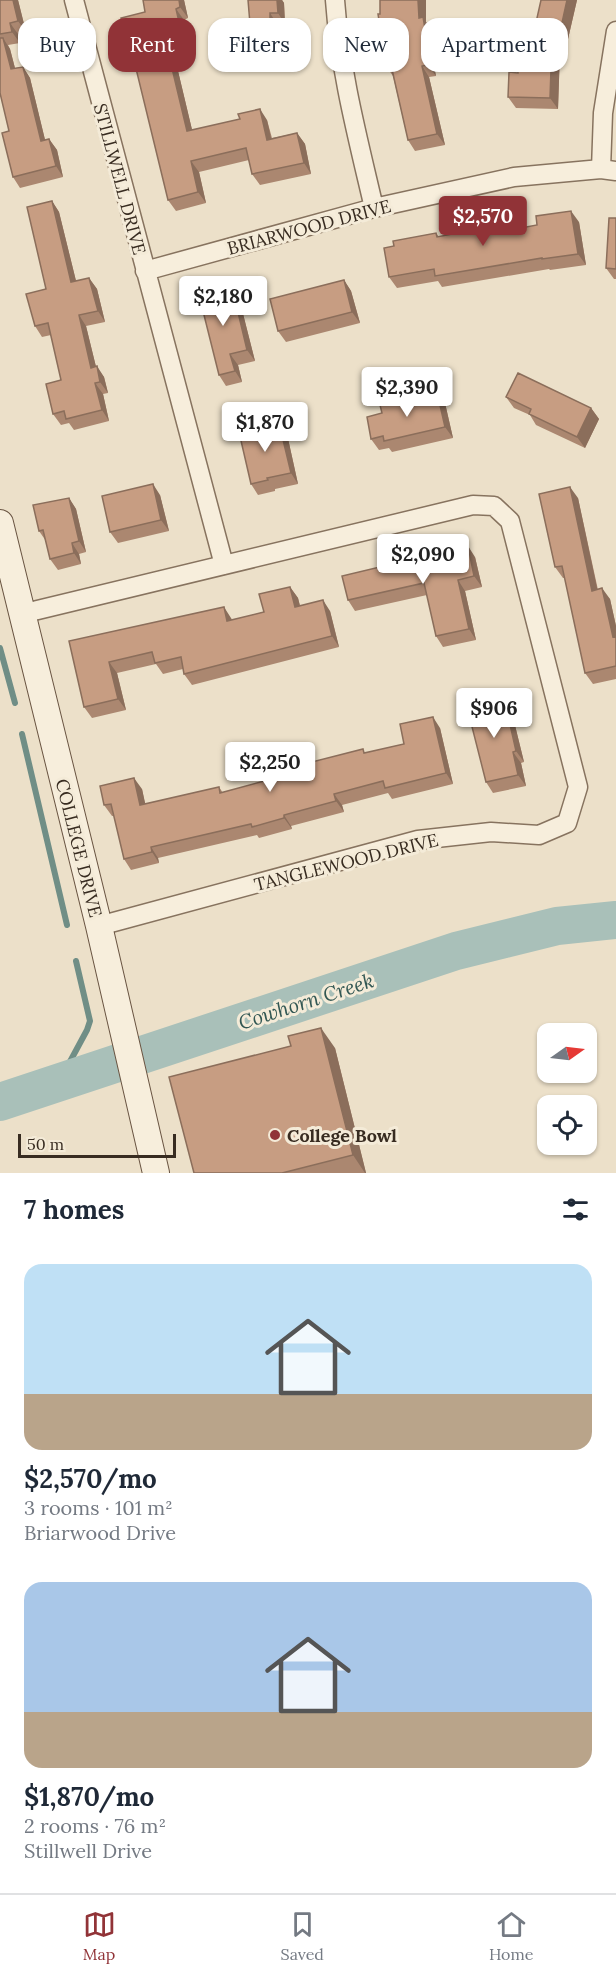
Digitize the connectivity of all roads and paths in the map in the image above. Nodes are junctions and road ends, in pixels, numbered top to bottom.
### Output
1 (74, 0) edge
2 (335, 0) edge
3 (616, 31) edge
4 (608, 170) edge
5 (374, 208) junction
6 (144, 271) junction
7 (0, 523) edge
8 (224, 565) junction
9 (21, 614) junction
10 (99, 926) junction
11 (156, 1173) edge

1 - 6 street, STILLWELL DRIVE
2 - 5 street
3 - 4 street
4 - 5 street, BRIARWOOD DRIVE
5 - 6 street, BRIARWOOD DRIVE
6 - 8 street, STILLWELL DRIVE
7 - 9 street, COLLEGE DRIVE
8 - 9 street, TANGLEWOOD DRIVE
8 - 10 street, TANGLEWOOD DRIVE
9 - 10 street, COLLEGE DRIVE
10 - 11 street, COLLEGE DRIVE

